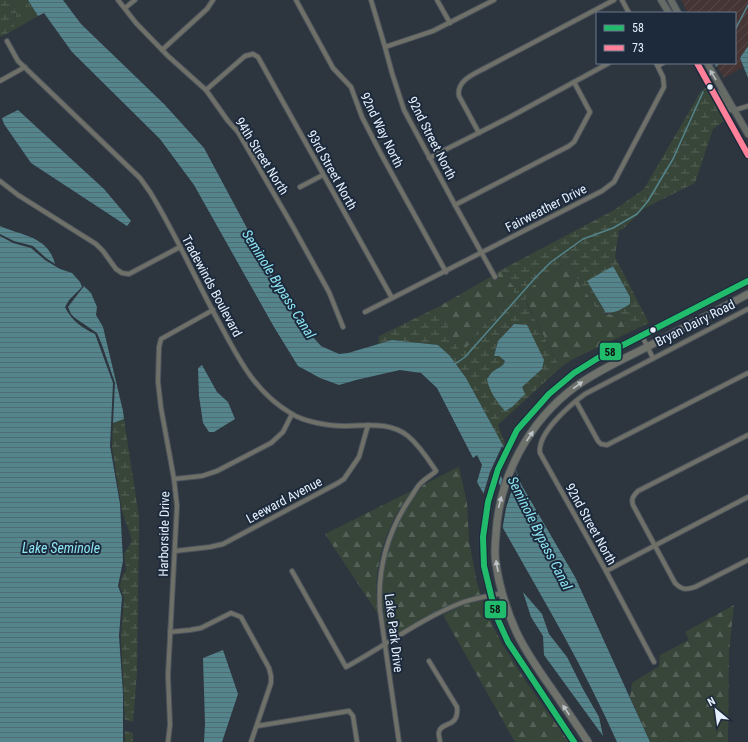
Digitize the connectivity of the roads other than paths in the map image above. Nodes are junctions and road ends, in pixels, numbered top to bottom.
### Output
1 (118, 0) edge
2 (135, 0) edge
3 (213, 0) edge
4 (296, 0) edge
5 (371, 0) edge
6 (437, 0) edge
7 (494, 0) edge
8 (614, 0) edge
9 (622, 0) edge
10 (662, 0) edge
11 (671, 0) edge
12 (125, 8) junction
13 (628, 12) edge
14 (668, 12) edge
15 (677, 12) edge
16 (450, 23) junction
17 (7, 41) dead end
18 (385, 47) junction
19 (162, 50) junction
20 (607, 64) edge
21 (698, 64) edge
22 (708, 64) edge
23 (657, 65) edge
24 (25, 67) junction
25 (0, 81) edge
26 (574, 82) junction
27 (206, 90) junction
28 (713, 92) junction
29 (748, 106) edge
30 (735, 110) junction
31 (479, 133) junction
32 (748, 134) edge
33 (748, 155) edge
34 (429, 158) junction
35 (323, 175) junction
36 (0, 181) edge
37 (300, 187) dead end
38 (455, 205) junction
39 (180, 247) junction
40 (482, 252) junction
41 (446, 272) junction
42 (496, 276) dead end
43 (748, 281) edge
44 (748, 294) edge
45 (392, 298) junction
46 (748, 309) edge
47 (213, 310) junction
48 (365, 312) dead end
49 (343, 327) dead end
50 (642, 336) junction
51 (648, 347) junction
52 (653, 358) junction
53 (748, 373) edge
54 (576, 401) junction
55 (292, 414) junction
56 (368, 425) junction
57 (748, 435) edge
58 (436, 471) joint
59 (174, 480) junction
60 (748, 497) edge
61 (654, 545) junction
62 (175, 551) junction
63 (748, 560) edge
64 (292, 571) dead end
65 (606, 571) junction
66 (503, 593) junction
67 (491, 595) junction
68 (170, 632) junction
69 (385, 644) junction
70 (429, 661) dead end
71 (654, 662) dead end
72 (257, 726) junction
73 (168, 742) edge
74 (252, 742) edge
75 (357, 742) edge
76 (399, 742) edge
77 (440, 742) edge
78 (574, 742) edge
79 (588, 742) edge

1 - 12 street, 94th Street North
2 - 12 street
3 - 19 street
4 - 41 street, 92nd Way North
5 - 18 street, 92nd Street North
6 - 16 street
7 - 16 street
8 - 31 street
9 - 13 street
10 - 14 main road
11 - 15 main road
12 - 19 street, 94th Street North
16 - 18 street
17 - 24 street, Tradewinds Boulevard
18 - 34 street, 92nd Street North
19 - 27 street, 94th Street North
20 - 26 street
21 - 28 main road
30 -> 22 main road
23 - 40 street, Fairweather Drive
24 - 25 street
24 - 39 street, Tradewinds Boulevard
26 - 31 street
26 - 38 street
27 - 35 street, 93rd Street North
27 - 49 street, 94th Street North
28 - 30 main road
28 - 33 main road
29 - 30 street
30 - 32 main road
31 - 34 street
34 - 38 street, 92nd Street North
35 - 37 street
35 - 45 street, 93rd Street North
36 - 39 street
38 - 40 street, 92nd Street North
39 - 47 street, Tradewinds Boulevard
40 - 41 street, Fairweather Drive
40 - 42 street, 92nd Street North
41 - 45 street, Fairweather Drive
43 - 50 main road, Bryan Dairy Road
44 - 51 main road, Bryan Dairy Road
45 - 48 street, Fairweather Drive
46 - 52 street, Bryan Dairy Road
47 - 55 street, Tradewinds Boulevard
47 - 59 street, Harborside Drive
50 - 51 street, Bryan Dairy Road
50 - 67 main road, Bryan Dairy Road
51 - 52 street, Bryan Dairy Road
66 -> 51 main road, Bryan Dairy Road
52 - 54 street, Bryan Dairy Road
53 - 54 street
54 - 65 street, 92nd Street North
55 - 56 street, Tradewinds Boulevard
55 - 59 street
56 - 58 street, Tradewinds Boulevard
56 - 62 street, Leeward Avenue
57 - 61 street
58 - 69 street, Lake Park Drive
59 - 62 street, Harborside Drive
60 - 61 street
61 - 63 street
61 - 65 street
62 - 68 street, Harborside Drive
64 - 69 street
65 - 71 street, 92nd Street North
66 - 67 street
79 -> 66 main road, Bryan Dairy Road
67 - 69 street
67 - 78 main road, Bryan Dairy Road
68 - 72 street
68 - 73 street, Harborside Drive
69 - 76 street, Lake Park Drive
70 - 77 street
72 - 74 street
72 - 75 street

